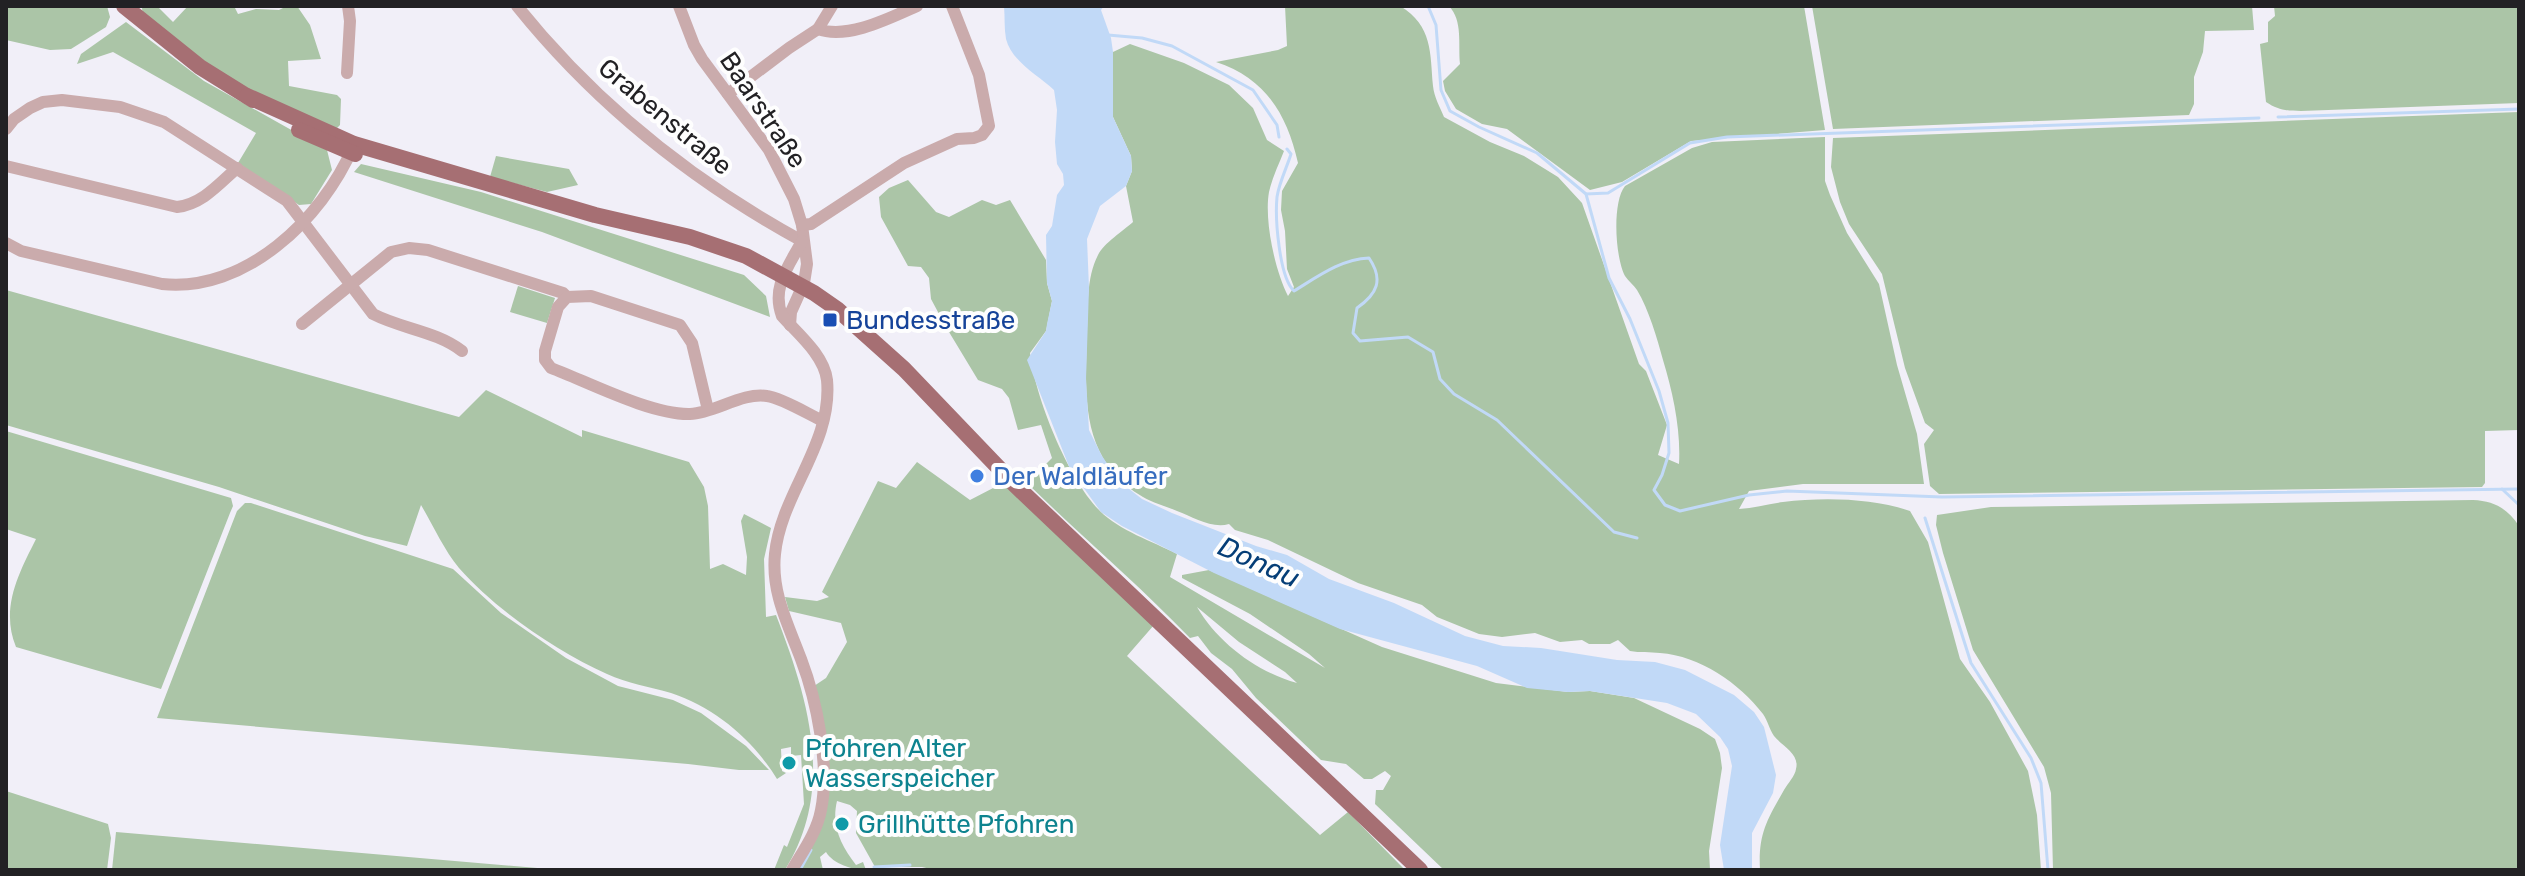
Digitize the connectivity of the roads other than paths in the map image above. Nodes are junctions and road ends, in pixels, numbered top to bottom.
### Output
1 (348, 6) edge
2 (517, 6) edge
3 (679, 6) edge
4 (832, 6) edge
5 (917, 6) edge
6 (952, 6) edge
7 (131, 8) edge
8 (902, 9) edge
9 (818, 29) junction
10 (347, 73) dead end
11 (728, 94) junction
12 (6, 129) edge
13 (353, 148) junction
14 (6, 166) edge
15 (237, 168) junction
16 (305, 222) junction
17 (802, 225) junction
18 (802, 241) junction
19 (6, 243) edge
20 (782, 280) junction
21 (352, 284) junction
22 (799, 290) junction
23 (567, 297) junction
24 (302, 324) dead end
25 (790, 325) junction
26 (462, 351) dead end
27 (708, 410) junction
28 (823, 421) junction
29 (792, 869) edge
30 (1420, 870) edge

1 - 10 street
2 - 18 street, Grabenstraße
3 - 11 street, Baarstraße
4 - 9 street
5 - 8 street
6 - 17 street
7 - 13 main road
8 - 9 street
9 - 11 street
11 - 17 street, Baarstraße
12 - 15 street
13 - 16 street
13 - 20 main road
14 - 15 street
15 - 16 street
16 - 19 street
16 - 21 street
17 - 18 street, Baarstraße
18 - 20 street, Baarstraße
18 - 22 street, Baarstraße
20 - 22 main road
20 - 25 street
21 - 23 street
21 - 24 street
21 - 26 street
22 - 25 street, Baarstraße
22 - 30 main road
23 - 27 street
23 - 27 street
25 - 28 street
27 - 28 street
28 - 29 street

